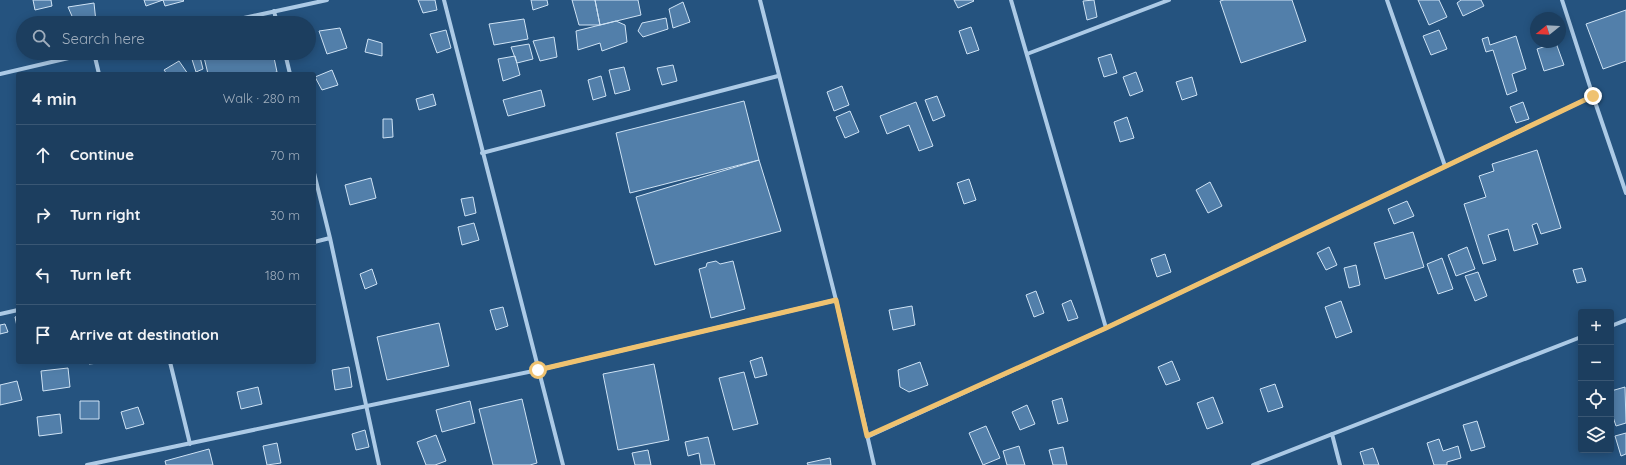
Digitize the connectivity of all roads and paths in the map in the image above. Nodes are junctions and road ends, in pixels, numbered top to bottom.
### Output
1 (327, 0) edge
2 (444, 0) edge
3 (760, 0) edge
4 (1011, 0) edge
5 (1169, 0) edge
6 (1387, 0) edge
7 (1562, 0) edge
8 (274, 11) junction
9 (252, 16) edge
10 (275, 16) edge
11 (1027, 54) junction
12 (60, 60) edge
13 (96, 60) edge
14 (287, 60) edge
15 (99, 72) edge
16 (290, 72) edge
17 (0, 74) edge
18 (778, 76) junction
19 (1593, 96) junction
20 (482, 152) junction
21 (1445, 166) junction
22 (316, 181) edge
23 (1626, 193) edge
24 (330, 238) junction
25 (316, 242) edge
26 (836, 300) junction
27 (16, 310) edge
28 (0, 314) edge
29 (1626, 320) edge
30 (1614, 325) edge
31 (1106, 328) junction
32 (1578, 339) edge
33 (170, 364) edge
34 (538, 370) junction
35 (366, 407) junction
36 (1332, 434) junction
37 (867, 436) junction
38 (190, 444) junction
39 (88, 465) edge
40 (379, 465) edge
41 (563, 465) edge
42 (874, 465) edge
43 (1253, 465) edge
44 (1340, 465) edge

1 - 8 street
2 - 20 street
3 - 18 street
4 - 11 street
5 - 11 street
6 - 21 street
7 - 19 street
8 - 9 street
8 - 10 street
11 - 31 street
12 - 17 street
13 - 15 street
14 - 16 street
18 - 20 street
18 - 26 street
19 - 21 street
19 - 23 street
20 - 34 street
21 - 31 street
22 - 24 street
24 - 25 street
24 - 35 street
26 - 34 street
26 - 37 street
27 - 28 street
29 - 30 street
31 - 37 street
32 - 36 street
33 - 38 street
34 - 35 street
34 - 41 street
35 - 38 street
35 - 40 street
36 - 43 street
36 - 44 street
37 - 42 street
38 - 39 street

